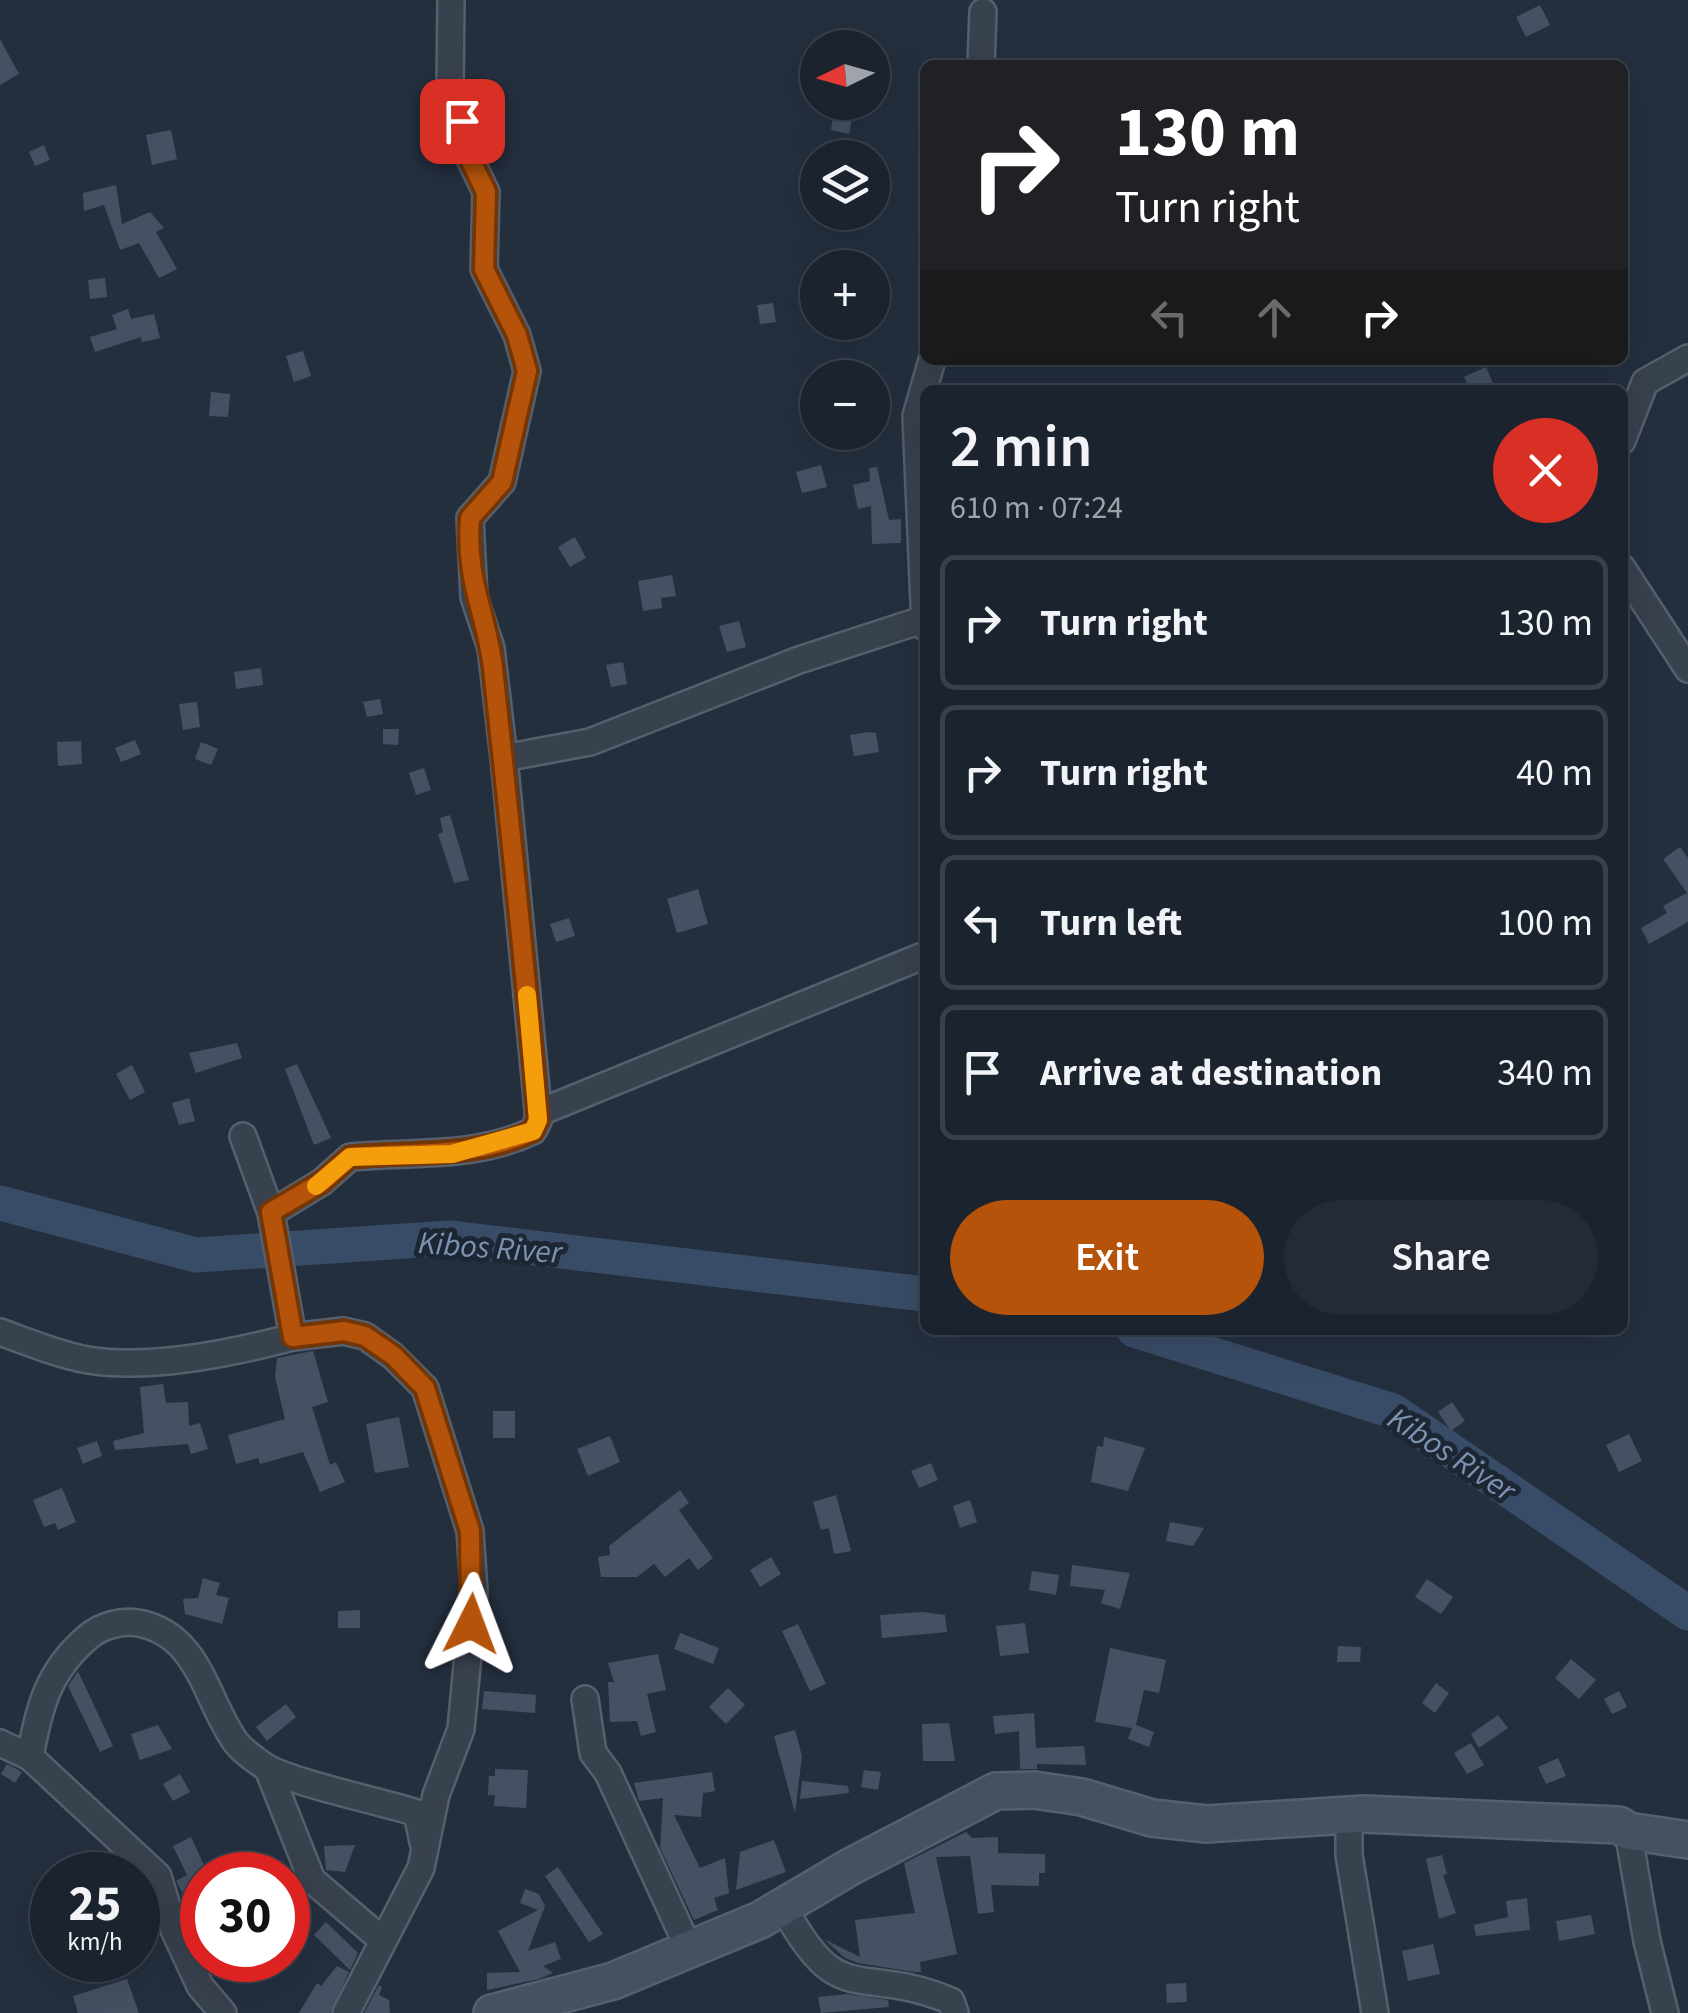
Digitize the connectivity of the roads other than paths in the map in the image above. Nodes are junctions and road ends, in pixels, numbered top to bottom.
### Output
1 (451, 0) edge
2 (983, 12) dead end
3 (981, 60) edge
4 (1688, 358) edge
5 (920, 402) edge
6 (1628, 426) edge
7 (920, 507) edge
8 (1628, 577) edge
9 (920, 622) edge
10 (1688, 669) edge
11 (504, 758) junction
12 (920, 958) edge
13 (538, 1113) junction
14 (244, 1136) dead end
15 (272, 1221) junction
16 (0, 1332) edge
17 (293, 1337) junction
18 (585, 1699) dead end
19 (0, 1743) edge
20 (30, 1756) junction
21 (268, 1769) junction
22 (1349, 1815) junction
23 (1628, 1832) junction
24 (1688, 1840) edge
25 (426, 1852) junction
26 (783, 1906) junction
27 (381, 1939) junction
28 (690, 1949) junction
29 (224, 2013) edge
30 (346, 2013) edge
31 (492, 2013) edge
32 (956, 2013) edge
33 (1375, 2013) edge
34 (1665, 2013) edge

1 - 11 street
2 - 3 street
4 - 6 street
5 - 7 street
8 - 10 street
9 - 11 street
11 - 13 street
12 - 13 street
13 - 15 street
14 - 15 street
15 - 17 street
16 - 17 street
17 - 25 street
18 - 28 street
19 - 20 street
20 - 21 street
20 - 29 street
21 - 25 street
21 - 27 street
22 - 23 main road
22 - 26 main road
22 - 33 street
23 - 24 main road
23 - 34 street
25 - 27 street
26 - 28 main road
26 - 32 street
27 - 30 street
28 - 31 main road

